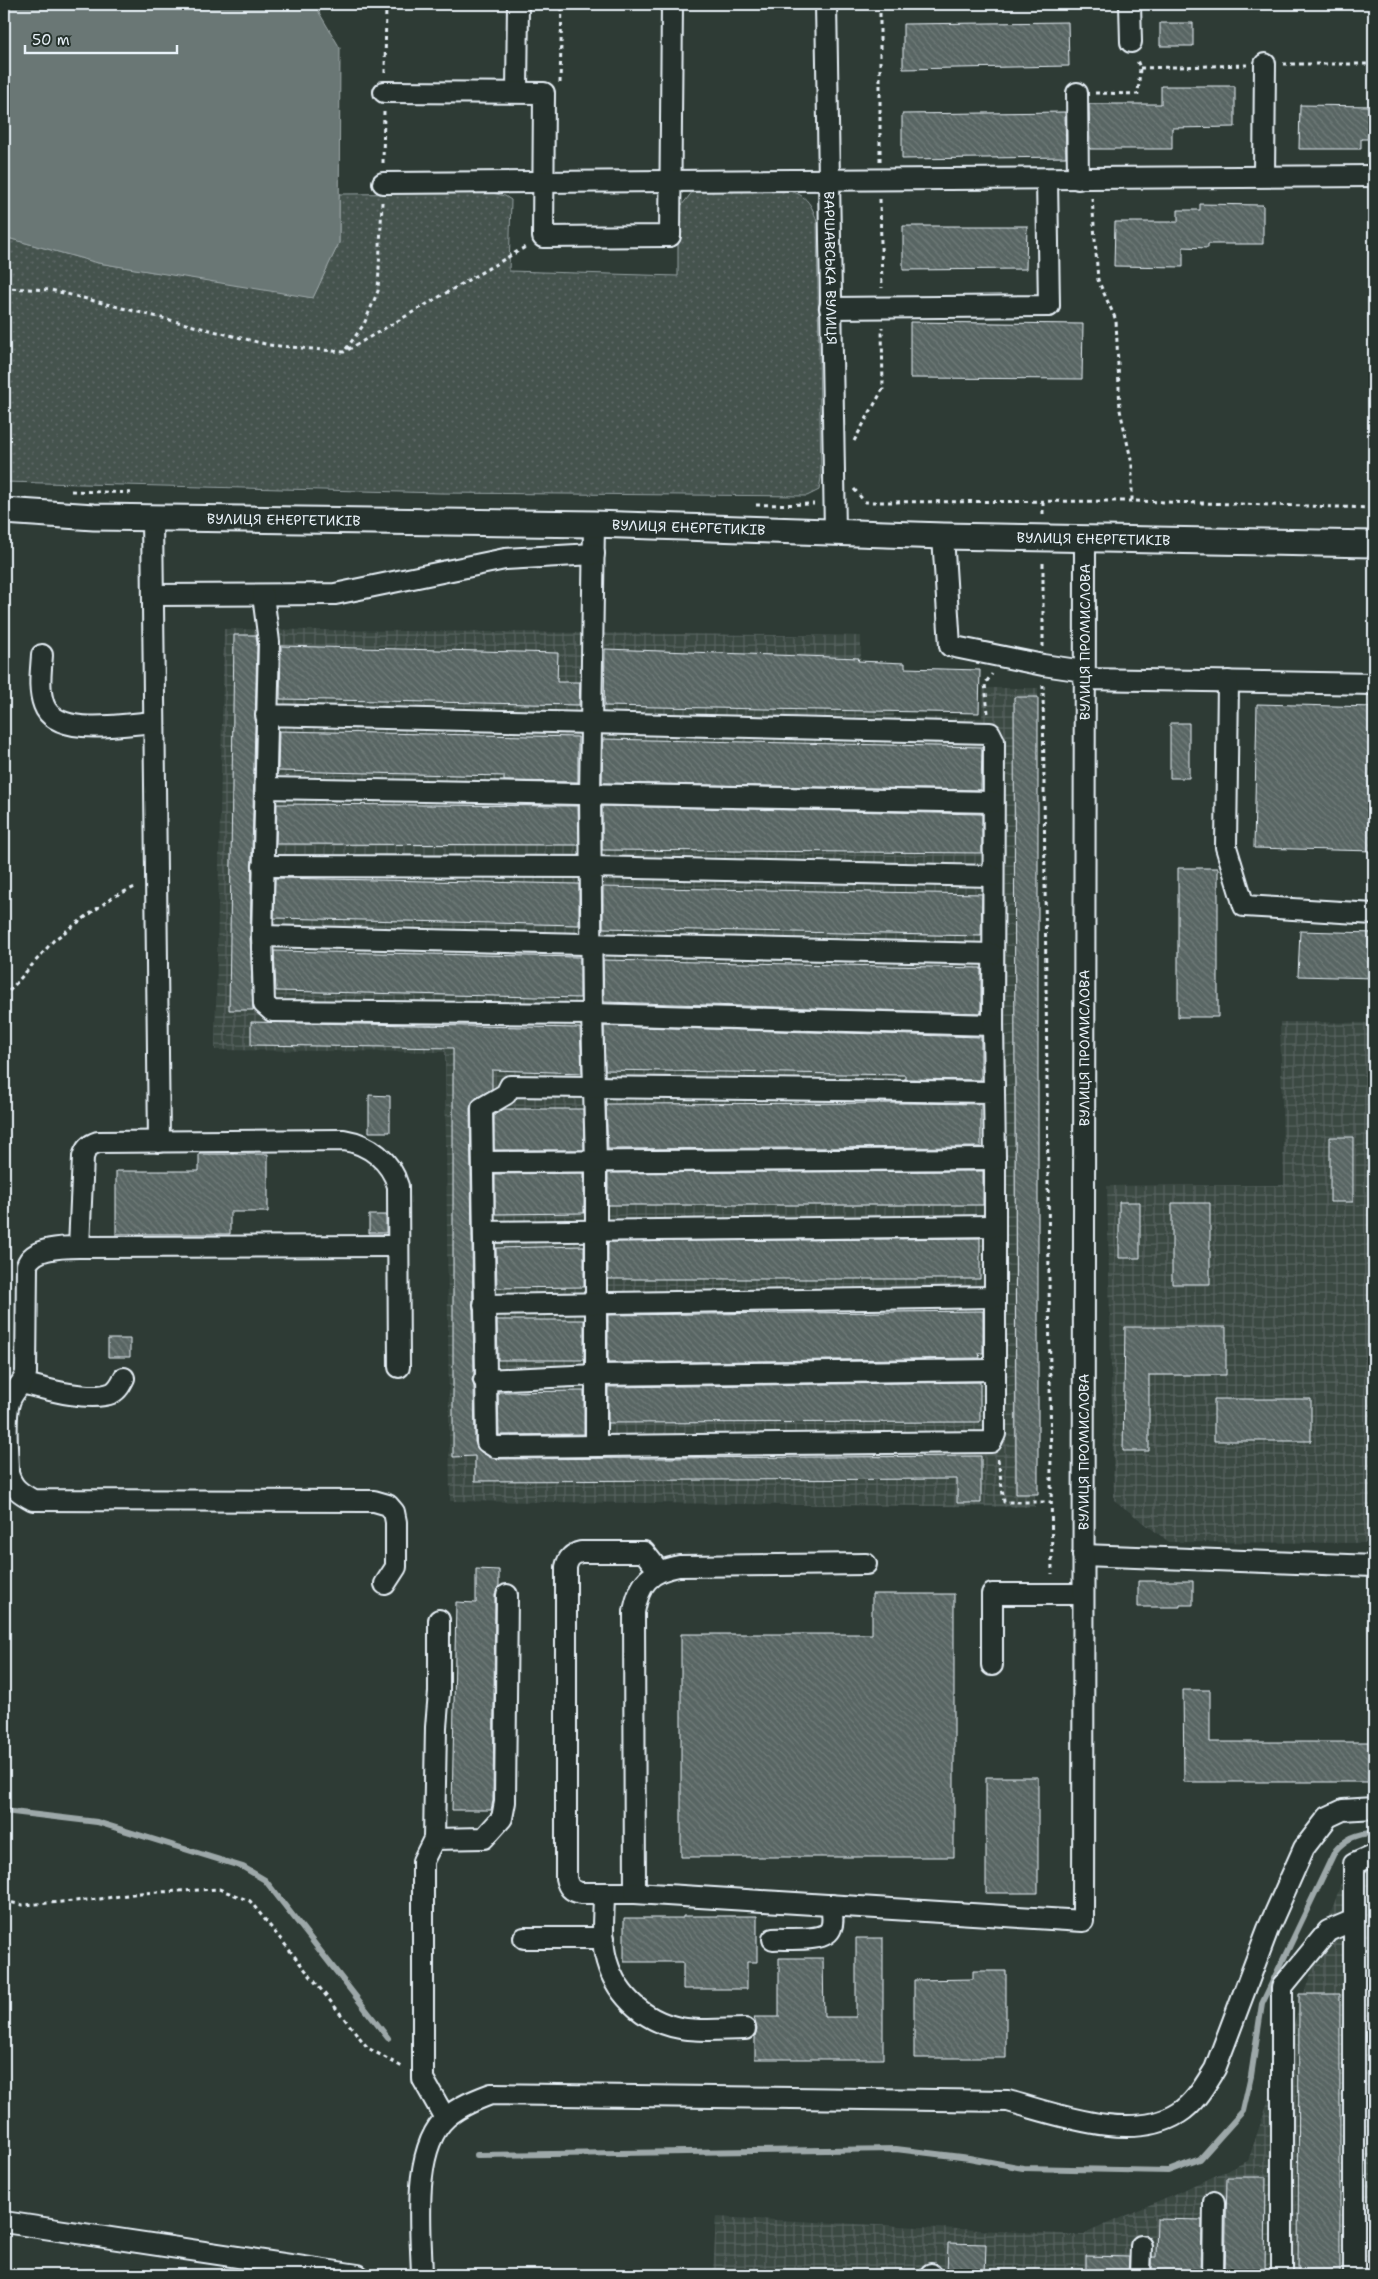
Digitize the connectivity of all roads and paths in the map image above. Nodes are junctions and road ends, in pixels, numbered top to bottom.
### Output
1 (518, 4) edge
2 (562, 4) edge
3 (672, 4) edge
4 (826, 4) edge
5 (880, 4) edge
6 (1130, 4) edge
7 (1131, 42) joint
8 (1265, 64) dead end
9 (517, 91) junction
10 (384, 92) dead end
11 (544, 93) junction
12 (1077, 93) joint
13 (1264, 176) junction
14 (1374, 176) edge
15 (1047, 179) junction
16 (1078, 179) junction
17 (828, 180) junction
18 (880, 180) junction
19 (671, 181) junction
20 (382, 182) joint
21 (543, 182) junction
22 (543, 237) junction
23 (4, 288) edge
24 (882, 307) junction
25 (830, 308) junction
26 (344, 352) junction
27 (849, 450) dead end
28 (850, 485) dead end
29 (1132, 501) junction
30 (1043, 502) junction
31 (1374, 508) edge
32 (4, 511) edge
33 (152, 517) junction
34 (594, 524) junction
35 (835, 532) junction
36 (943, 536) junction
37 (1043, 539) junction
38 (1085, 540) junction
39 (1374, 544) edge
40 (594, 554) junction
41 (153, 595) junction
42 (264, 595) junction
43 (42, 655) dead end
44 (1043, 665) junction
45 (995, 672) dead end
46 (1084, 675) junction
47 (1228, 681) junction
48 (1374, 684) edge
49 (266, 715) junction
50 (154, 722) junction
51 (591, 723) junction
52 (993, 736) junction
53 (266, 788) junction
54 (590, 795) junction
55 (993, 802) junction
56 (264, 866) junction
57 (590, 867) junction
58 (156, 876) junction
59 (992, 876) junction
60 (1374, 914) edge
61 (262, 936) junction
62 (592, 943) junction
63 (992, 954) junction
64 (4, 997) edge
65 (592, 1014) junction
66 (992, 1025) junction
67 (594, 1087) junction
68 (993, 1092) junction
69 (159, 1142) junction
70 (995, 1159) junction
71 (484, 1162) junction
72 (596, 1162) junction
73 (995, 1226) junction
74 (596, 1230) junction
75 (484, 1232) junction
76 (397, 1246) junction
77 (79, 1247) junction
78 (995, 1297) junction
79 (596, 1304) junction
80 (484, 1305) junction
81 (399, 1368) dead end
82 (994, 1370) junction
83 (596, 1375) junction
84 (124, 1378) dead end
85 (484, 1380) junction
86 (22, 1383) junction
87 (995, 1434) junction
88 (596, 1446) junction
89 (1051, 1502) junction
90 (1083, 1555) junction
91 (866, 1564) dead end
92 (1374, 1566) edge
93 (659, 1571) junction
94 (385, 1584) dead end
95 (1052, 1594) junction
96 (1082, 1594) junction
97 (507, 1595) dead end
98 (439, 1620) dead end
99 (992, 1666) dead end
100 (1374, 1808) edge
101 (434, 1839) junction
102 (1374, 1855) edge
103 (604, 1893) junction
104 (635, 1893) junction
105 (4, 1901) edge
106 (831, 1905) junction
107 (1354, 1920) junction
108 (524, 1938) dead end
109 (604, 1938) junction
110 (773, 1939) dead end
111 (745, 2029) dead end
112 (423, 2079) junction
113 (446, 2118) junction
114 (1214, 2202) dead end
115 (4, 2222) edge
116 (1141, 2246) dead end
117 (358, 2275) edge
118 (422, 2275) edge
119 (1140, 2275) edge
120 (1213, 2275) edge
121 (1282, 2275) edge
122 (1354, 2275) edge

1 - 9 street
2 - 11 path
3 - 19 street
4 - 17 street, ВАРШАВСЬКА ВУЛИЦЯ
5 - 18 path
6 - 7 street
7 - 12 path
8 - 13 street
9 - 10 street
9 - 11 street
11 - 21 street
12 - 16 street
13 - 14 street
13 - 16 street
15 - 16 street
15 - 18 street
15 - 24 street
16 - 29 path
17 - 18 street
17 - 19 street
17 - 25 street, ВАРШАВСЬКА ВУЛИЦЯ
18 - 24 path
19 - 21 street
19 - 22 street
20 - 21 street
20 - 26 path
21 - 22 street
22 - 26 path
23 - 26 path
24 - 25 street
24 - 27 path
25 - 35 street, ВАРШАВСЬКА ВУЛИЦЯ
28 - 30 path
29 - 30 path
29 - 31 path
30 - 37 path
32 - 33 main road, ВУЛИЦЯ ЕНЕРГЕТИКІВ
33 - 34 main road, ВУЛИЦЯ ЕНЕРГЕТИКІВ
33 - 41 street
34 - 35 main road, ВУЛИЦЯ ЕНЕРГЕТИКІВ
34 - 40 street
35 - 36 main road, ВУЛИЦЯ ЕНЕРГЕТИКІВ
36 - 37 main road, ВУЛИЦЯ ЕНЕРГЕТИКІВ
36 - 44 street
37 - 38 main road, ВУЛИЦЯ ЕНЕРГЕТИКІВ
37 - 44 path
38 - 39 main road, ВУЛИЦЯ ЕНЕРГЕТИКІВ
38 - 46 street, ВУЛИЦЯ ПРОМИСЛОВА
40 - 42 street
40 - 51 street
41 - 42 street
41 - 50 street
42 - 49 street
43 - 50 street
44 - 46 street
44 - 89 path
45 - 52 path
46 - 47 street
46 - 90 street, ВУЛИЦЯ ПРОМИСЛОВА
47 - 48 street
47 - 60 street
49 - 51 street
49 - 53 street
50 - 58 street
51 - 52 street
51 - 54 street
52 - 55 street
53 - 54 street
53 - 56 street
54 - 55 street
54 - 57 street
55 - 59 street
56 - 57 street
56 - 61 street
57 - 59 street
57 - 62 street
58 - 64 path
58 - 69 street
59 - 63 street
61 - 62 street
61 - 65 street
62 - 63 street
62 - 65 street
63 - 66 street
65 - 66 street
65 - 67 street
66 - 68 street
67 - 68 street
67 - 71 street
67 - 72 street
68 - 70 street
69 - 76 street
69 - 77 street
70 - 72 street
70 - 73 street
71 - 72 street
71 - 75 street
72 - 74 street
73 - 74 street
73 - 78 street
74 - 75 street
74 - 79 street
75 - 80 street
76 - 77 street
76 - 81 street
77 - 86 street
78 - 79 street
78 - 82 street
79 - 80 street
79 - 83 street
80 - 85 street
82 - 83 street
82 - 87 street
83 - 85 street
83 - 88 street
84 - 86 street
85 - 88 street
86 - 94 street
87 - 88 street
87 - 89 path
89 - 95 path
90 - 92 street
90 - 96 street, ВУЛИЦЯ ПРОМИСЛОВА
91 - 93 street
93 - 103 street
93 - 104 street
95 - 96 street
95 - 99 street
96 - 106 street, ВУЛИЦЯ ПРОМИСЛОВА
97 - 101 street
98 - 101 street
100 - 113 street
101 - 112 street
102 - 107 street
103 - 104 street
103 - 109 street
104 - 106 street
105 - 112 path
106 - 110 street
107 - 121 street
107 - 122 street
108 - 109 street
109 - 111 street
112 - 113 street
113 - 118 street
114 - 120 street
115 - 117 street
116 - 119 street

